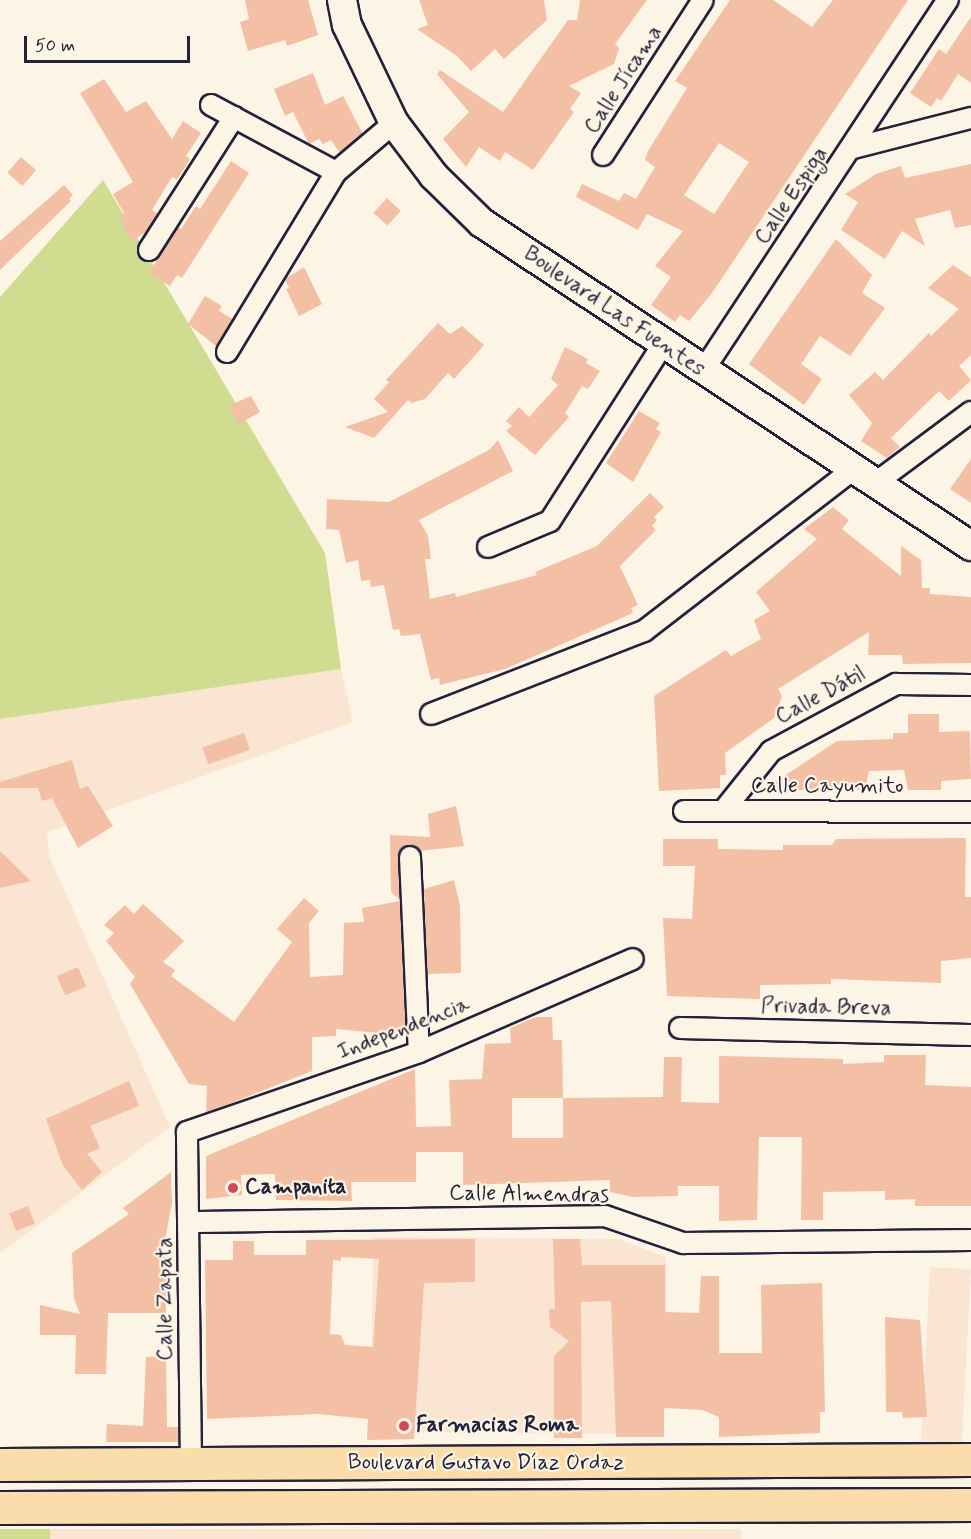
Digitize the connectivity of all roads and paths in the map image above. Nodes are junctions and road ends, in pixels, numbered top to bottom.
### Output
1 (342, 0) edge
2 (704, 0) edge
3 (948, 0) edge
4 (211, 105) dead end
5 (234, 117) junction
6 (971, 117) edge
7 (394, 123) junction
8 (854, 148) junction
9 (603, 155) dead end
10 (336, 172) junction
11 (149, 250) dead end
12 (663, 344) junction
13 (227, 352) dead end
14 (703, 371) junction
15 (971, 412) edge
16 (863, 477) junction
17 (971, 546) edge
18 (489, 547) dead end
19 (971, 685) edge
20 (431, 714) dead end
21 (723, 811) junction
22 (684, 812) dead end
23 (971, 812) edge
24 (410, 857) dead end
25 (633, 958) dead end
26 (680, 1028) dead end
27 (971, 1035) edge
28 (419, 1052) junction
29 (187, 1132) joint
30 (190, 1222) junction
31 (971, 1240) edge
32 (971, 1460) edge
33 (0, 1465) edge
34 (191, 1465) junction
35 (971, 1505) edge
36 (0, 1508) edge

1 - 7 street, Boulevard Las Fuentes
2 - 9 street, Calle Jícama
3 - 8 street
4 - 5 street
5 - 10 street
5 - 11 street
6 - 8 street, Calle Espiga
7 - 10 street
7 - 12 street, Boulevard Las Fuentes
8 - 14 street, Calle Espiga
10 - 13 street
12 - 14 street, Boulevard Las Fuentes
12 - 18 street
14 - 16 street, Boulevard Las Fuentes
15 - 16 street
16 - 17 street, Boulevard Las Fuentes
16 - 20 street
19 - 21 street, Calle Dátil
21 - 22 street, Calle Cayumito
21 - 23 street, Calle Cayumito
24 - 28 street
25 - 28 street, Independencia
26 - 27 street, Privada Breva
28 - 29 street, Independencia
29 - 30 street, Calle Zapata
30 - 31 street, Calle Almendras
30 - 34 street, Calle Zapata
32 - 34 main road, Boulevard Gustavo Díaz Ordaz
33 - 34 main road, Boulevard Gustavo Díaz Ordaz
35 - 36 main road, Boulevard Gustavo Díaz Ordaz

